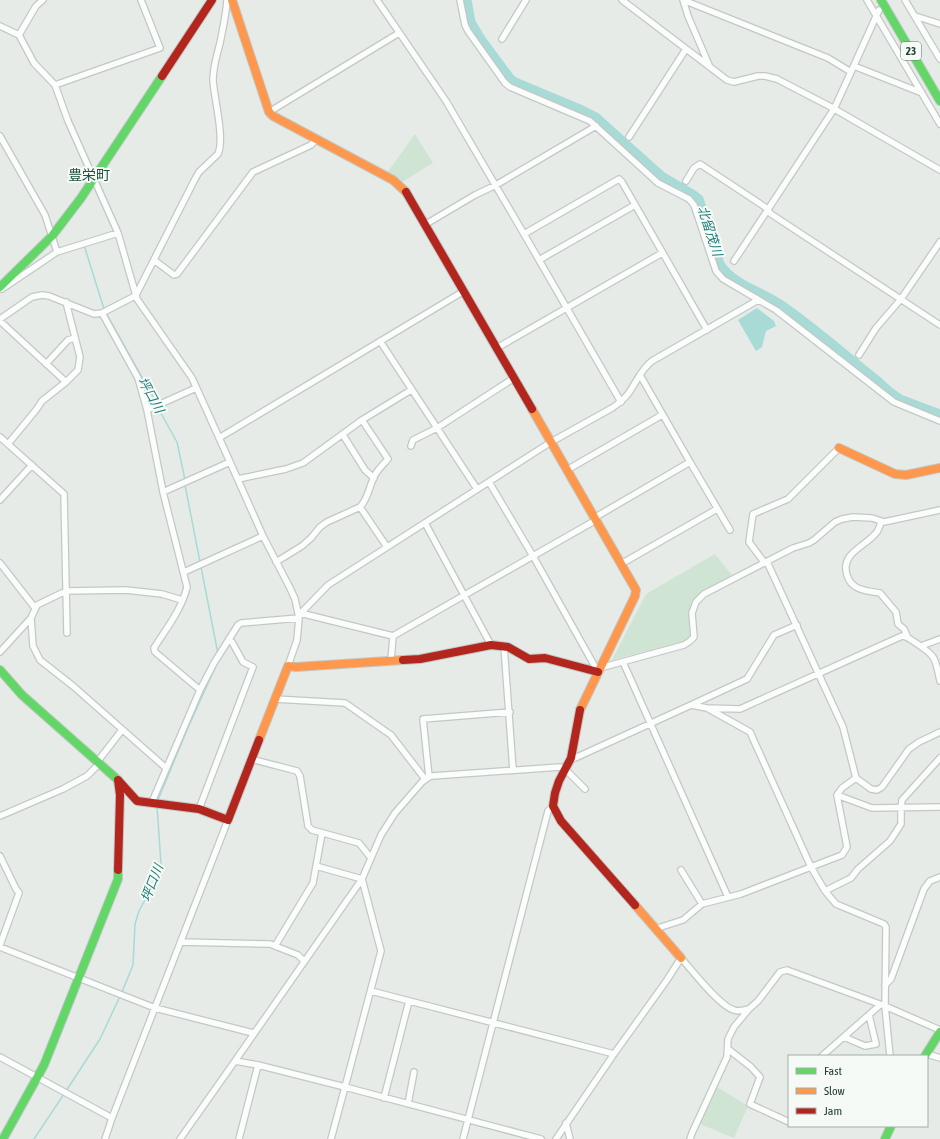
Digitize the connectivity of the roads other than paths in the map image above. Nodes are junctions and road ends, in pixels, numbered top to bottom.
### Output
1 (43, 0) edge
2 (141, 0) edge
3 (212, 0) edge
4 (227, 0) edge
5 (232, 0) edge
6 (377, 0) edge
7 (460, 0) edge
8 (526, 0) edge
9 (622, 0) edge
10 (683, 0) edge
11 (867, 0) edge
12 (881, 0) edge
13 (905, 0) edge
14 (877, 13) junction
15 (915, 16) junction
16 (940, 24) edge
17 (0, 26) edge
18 (399, 33) junction
19 (18, 35) junction
20 (502, 40) dead end
21 (686, 48) junction
22 (940, 58) edge
23 (854, 66) junction
24 (709, 67) junction
25 (851, 72) junction
26 (55, 85) junction
27 (922, 93) junction
28 (940, 101) edge
29 (834, 109) junction
30 (269, 112) junction
31 (940, 124) edge
32 (596, 126) junction
33 (0, 136) edge
34 (629, 136) dead end
35 (317, 140) junction
36 (940, 170) edge
37 (94, 178) junction
38 (686, 181) dead end
39 (496, 185) junction
40 (635, 205) junction
41 (767, 211) junction
42 (426, 224) junction
43 (118, 233) junction
44 (524, 234) junction
45 (52, 236) junction
46 (940, 242) edge
47 (57, 252) junction
48 (662, 253) junction
49 (154, 260) junction
50 (539, 260) junction
51 (734, 261) dead end
52 (0, 287) edge
53 (0, 290) edge
54 (464, 291) junction
55 (136, 295) junction
56 (901, 299) junction
57 (758, 300) junction
58 (66, 302) junction
59 (566, 307) junction
60 (102, 313) junction
61 (0, 318) edge
62 (940, 326) edge
63 (707, 330) junction
64 (75, 338) junction
65 (380, 341) junction
66 (497, 348) junction
67 (859, 355) dead end
68 (46, 364) junction
69 (640, 375) junction
70 (514, 378) junction
71 (66, 382) junction
72 (196, 388) junction
73 (411, 390) junction
74 (621, 402) junction
75 (147, 410) junction
76 (662, 415) junction
77 (362, 420) junction
78 (940, 421) edge
79 (436, 428) junction
80 (342, 435) junction
81 (0, 437) edge
82 (219, 438) junction
83 (551, 442) junction
84 (8, 444) junction
85 (411, 446) dead end
86 (839, 448) joint
87 (230, 462) junction
88 (690, 462) junction
89 (32, 465) junction
90 (940, 468) edge
91 (567, 470) junction
92 (374, 478) junction
93 (238, 479) junction
94 (489, 482) junction
95 (477, 489) junction
96 (163, 492) junction
97 (0, 500) edge
98 (360, 507) junction
99 (717, 509) junction
100 (940, 510) edge
101 (595, 519) junction
102 (881, 522) junction
103 (425, 523) junction
104 (730, 530) dead end
105 (263, 536) junction
106 (387, 547) junction
107 (533, 556) junction
108 (276, 562) junction
109 (764, 562) junction
110 (0, 563) edge
111 (621, 564) junction
112 (184, 572) junction
113 (66, 591) junction
114 (465, 595) junction
115 (182, 600) junction
116 (35, 608) junction
117 (300, 615) junction
118 (31, 618) junction
119 (797, 625) junction
120 (67, 633) dead end
121 (393, 636) junction
122 (908, 638) junction
123 (940, 639) edge
124 (229, 640) junction
125 (491, 645) junction
126 (504, 646) junction
127 (921, 646) junction
128 (0, 652) edge
129 (391, 661) junction
130 (622, 662) junction
131 (288, 666) junction
132 (0, 670) edge
133 (599, 670) junction
134 (818, 674) junction
135 (940, 682) edge
136 (200, 690) junction
137 (275, 699) junction
138 (691, 705) junction
139 (707, 708) junction
140 (510, 712) junction
141 (650, 723) junction
142 (122, 730) junction
143 (940, 732) edge
144 (571, 758) junction
145 (940, 758) edge
146 (251, 759) junction
147 (99, 762) junction
148 (166, 768) junction
149 (565, 769) junction
150 (513, 770) junction
151 (427, 778) junction
152 (856, 778) junction
153 (118, 780) junction
154 (585, 790) dead end
155 (837, 795) junction
156 (156, 803) junction
157 (553, 806) junction
158 (940, 807) edge
159 (901, 808) junction
160 (200, 809) junction
161 (0, 816) edge
162 (228, 820) junction
163 (322, 833) junction
164 (0, 856) edge
165 (371, 858) junction
166 (316, 866) junction
167 (811, 867) junction
168 (681, 870) dead end
169 (940, 877) edge
170 (362, 879) junction
171 (825, 891) junction
172 (728, 897) junction
173 (702, 904) junction
174 (657, 930) junction
175 (181, 942) junction
176 (0, 946) edge
177 (275, 946) junction
178 (681, 958) junction
179 (304, 961) junction
180 (78, 977) junction
181 (885, 985) junction
182 (371, 991) junction
183 (408, 1001) junction
184 (883, 1006) junction
185 (155, 1008) junction
186 (749, 1008) junction
187 (869, 1015) junction
188 (493, 1022) junction
189 (940, 1031) edge
190 (253, 1033) junction
191 (844, 1037) junction
192 (728, 1049) junction
193 (614, 1054) junction
194 (823, 1055) edge
195 (890, 1055) edge
196 (926, 1055) edge
197 (928, 1055) edge
198 (0, 1057) edge
199 (940, 1058) edge
200 (235, 1061) junction
201 (258, 1066) junction
202 (414, 1072) dead end
203 (38, 1078) junction
204 (345, 1087) junction
205 (384, 1098) junction
206 (408, 1104) junction
207 (112, 1118) junction
208 (468, 1120) junction
209 (788, 1122) edge
210 (566, 1124) junction
211 (891, 1127) edge
212 (3, 1139) edge
213 (105, 1139) edge
214 (180, 1139) edge
215 (239, 1139) edge
216 (331, 1139) edge
217 (463, 1139) edge
218 (541, 1139) edge
219 (556, 1139) edge
220 (570, 1139) edge
221 (690, 1139) edge
222 (885, 1139) edge

1 - 19 street
2 - 26 street
3 - 37 main road
4 - 49 street
5 - 30 main road
6 - 18 street
7 - 32 street
8 - 20 street
9 - 21 street
10 - 24 street
10 - 25 street
11 - 14 street
12 - 28 main road, 23
13 - 15 street
14 - 23 street
14 - 27 street
15 - 16 street
15 - 22 street
17 - 19 street
18 - 30 street
18 - 39 street
19 - 26 street
21 - 24 street
21 - 34 street
23 - 25 street
23 - 27 street
24 - 29 street
25 - 29 street
26 - 37 street
27 - 31 street
29 - 36 street
29 - 41 street
30 - 35 main road
32 - 39 street
32 - 57 street
33 - 45 street
35 - 42 main road
35 - 49 street
37 - 43 street
37 - 45 main road
38 - 41 street
39 - 42 street
39 - 44 street
40 - 44 street
40 - 48 street
40 - 50 street
41 - 51 street
41 - 56 street
42 - 54 main road
43 - 47 street
43 - 55 street
44 - 50 street
45 - 47 street
45 - 52 main road
46 - 56 street
47 - 53 street
48 - 59 street
48 - 63 street
49 - 55 street
50 - 59 street
54 - 65 street
54 - 66 main road
55 - 60 street
55 - 72 street
56 - 62 street
56 - 67 street
57 - 63 street
57 - 78 street
58 - 60 street
58 - 61 street
58 - 64 street
59 - 66 street
59 - 74 street
60 - 75 street
61 - 68 street
63 - 69 street
64 - 68 street
64 - 71 street
65 - 73 street
65 - 82 street
66 - 70 main road
68 - 71 street
69 - 74 street
69 - 76 street
70 - 79 street
70 - 83 main road
71 - 84 street
72 - 75 street
72 - 82 street
73 - 77 street
73 - 79 street
74 - 83 street
75 - 96 street
76 - 88 street
76 - 91 street
77 - 80 street
77 - 92 street
79 - 85 street
79 - 95 street
80 - 92 street
80 - 93 street
81 - 84 street
82 - 87 street
83 - 91 main road
83 - 94 street
84 - 89 street
86 - 90 main road
86 - 109 street
87 - 93 street
87 - 96 street
88 - 99 street
88 - 101 street
89 - 97 street
89 - 113 street
91 - 101 main road
92 - 98 street
93 - 105 street
94 - 95 street
94 - 107 street
95 - 103 street
96 - 112 street
98 - 106 street
98 - 108 street
99 - 104 street
99 - 111 street
100 - 102 street
101 - 107 street
101 - 111 main road
102 - 109 street
102 - 122 street
103 - 106 street
103 - 114 street
105 - 108 street
105 - 112 street
106 - 117 street
107 - 114 street
107 - 133 street
108 - 117 street
109 - 119 street
109 - 130 street
110 - 116 street
111 - 133 main road
112 - 115 street
113 - 115 street
113 - 116 street
113 - 120 street
114 - 121 street
114 - 125 street
115 - 136 street
116 - 118 street
117 - 121 street
117 - 124 street
117 - 131 street
118 - 128 street
118 - 142 street
119 - 134 street
119 - 138 street
121 - 129 street
122 - 127 street
122 - 134 street
123 - 127 street
124 - 136 street
124 - 160 street
125 - 126 main road
125 - 129 main road
126 - 133 main road
126 - 140 street
127 - 135 street
129 - 131 main road
130 - 133 street
130 - 141 street
131 - 137 main road
132 - 147 main road
133 - 144 main road
134 - 139 street
134 - 152 street
136 - 148 street
137 - 146 main road
137 - 151 street
138 - 139 street
138 - 141 street
139 - 167 street
140 - 150 street
140 - 151 street
141 - 144 street
141 - 172 street
142 - 147 street
142 - 148 street
143 - 152 street
144 - 149 main road
145 - 159 street
146 - 162 main road
146 - 163 street
147 - 153 main road
147 - 161 street
148 - 156 street
149 - 150 street
149 - 154 street
149 - 157 main road
150 - 151 street
151 - 165 street
152 - 155 street
153 - 156 main road
153 - 180 main road
155 - 159 street
155 - 167 street
156 - 160 main road
157 - 174 main road
157 - 188 street
158 - 159 street
159 - 171 street
160 - 162 main road
162 - 175 street
163 - 165 street
163 - 166 street
164 - 176 street
165 - 170 street
166 - 170 street
166 - 177 street
167 - 171 street
167 - 172 street
168 - 173 street
169 - 181 street
170 - 179 street
170 - 182 street
171 - 181 street
172 - 173 street
173 - 174 street
174 - 178 main road
175 - 177 street
175 - 185 street
176 - 180 street
177 - 179 street
178 - 186 street
178 - 193 street
179 - 190 street
180 - 185 street
180 - 203 main road
181 - 184 street
182 - 183 street
182 - 204 street
183 - 188 street
183 - 205 street
184 - 186 street
184 - 187 street
184 - 189 street
184 - 195 street
185 - 190 street
185 - 207 street
186 - 192 street
187 - 191 street
187 - 191 street
188 - 193 street
188 - 208 street
189 - 196 main road
190 - 200 street
191 - 194 street
192 - 209 street
192 - 221 street
193 - 210 street
197 - 199 street
198 - 203 street
200 - 201 street
200 - 214 street
201 - 204 street
201 - 215 street
202 - 206 street
203 - 207 street
203 - 212 main road
204 - 205 street
204 - 216 street
205 - 206 street
206 - 208 street
207 - 213 street
208 - 217 street
208 - 218 street
210 - 219 street
210 - 220 street
211 - 222 main road

